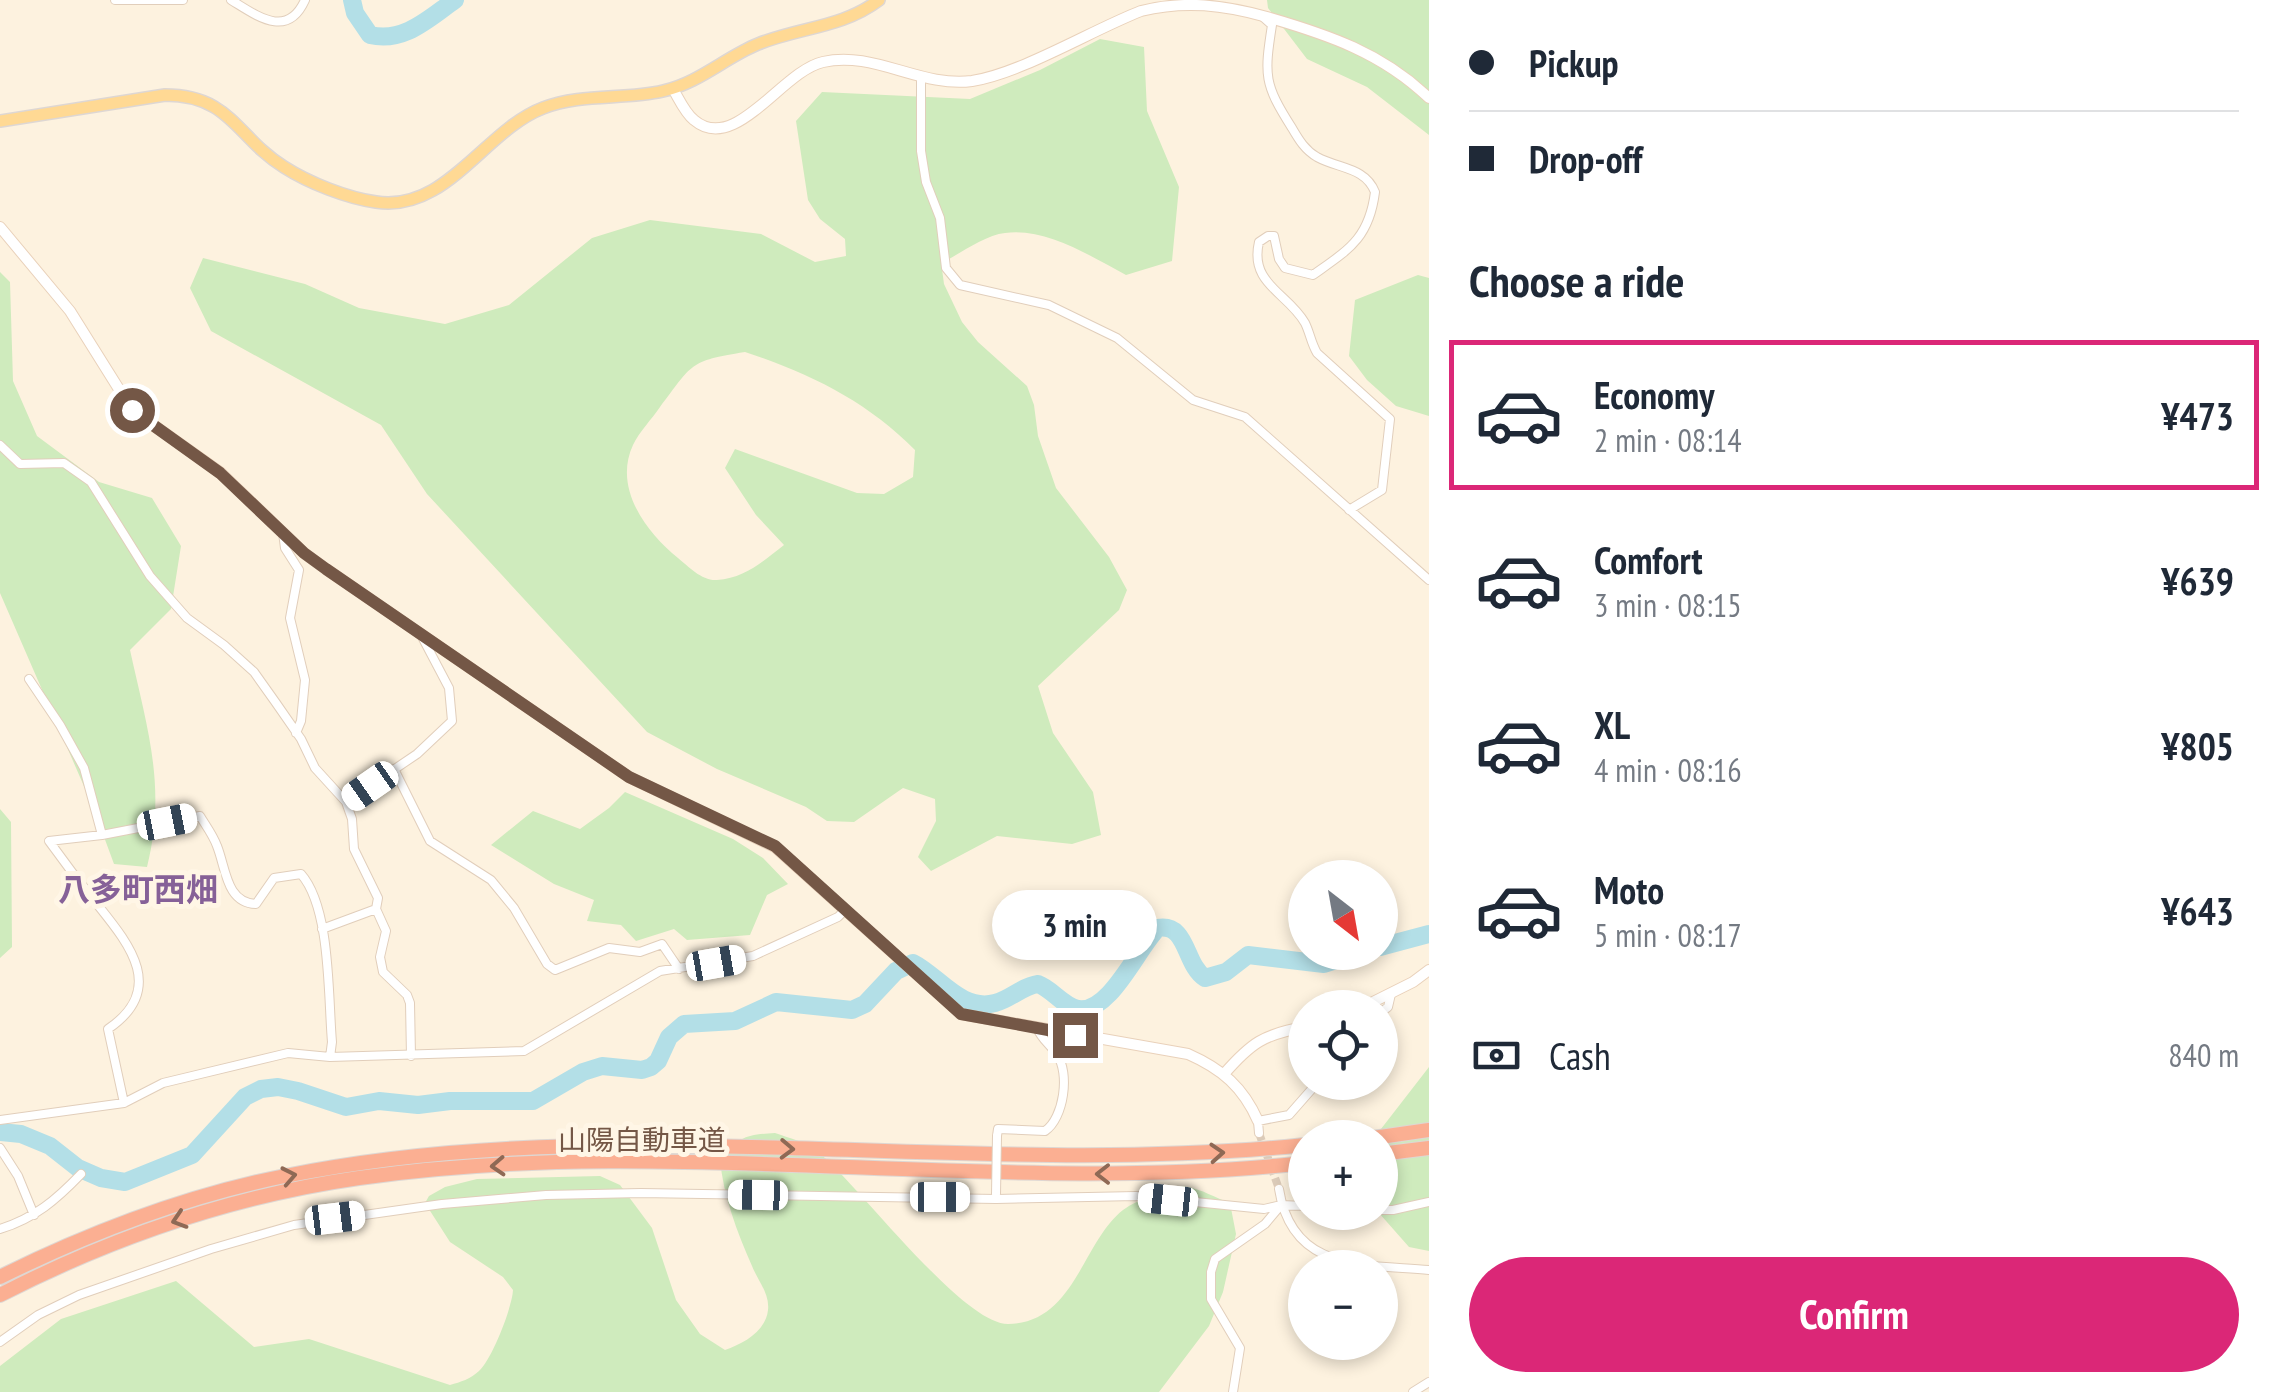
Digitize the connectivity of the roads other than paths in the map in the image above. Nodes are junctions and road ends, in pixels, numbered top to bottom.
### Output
1 (115, 0) edge
2 (182, 0) edge
3 (231, 0) edge
4 (305, 0) edge
5 (878, 0) edge
6 (1262, 16) junction
7 (921, 78) junction
8 (673, 88) junction
9 (1429, 98) edge
10 (0, 121) edge
11 (0, 227) edge
12 (0, 445) edge
13 (1348, 510) junction
14 (283, 533) junction
15 (1429, 580) edge
16 (420, 632) junction
17 (29, 680) dead end
18 (296, 733) junction
19 (394, 769) junction
20 (346, 802) junction
21 (102, 835) junction
22 (376, 909) junction
23 (845, 910) junction
24 (322, 929) junction
25 (679, 969) junction
26 (1429, 970) edge
27 (1396, 990) edge
28 (1037, 1028) junction
29 (1288, 1030) edge
30 (411, 1056) junction
31 (330, 1057) junction
32 (1224, 1074) junction
33 (1303, 1100) edge
34 (124, 1103) junction
35 (0, 1120) edge
36 (1259, 1127) joint
37 (1429, 1130) edge
38 (1398, 1134) edge
39 (1288, 1146) edge
40 (0, 1148) edge
41 (1429, 1148) edge
42 (1398, 1152) edge
43 (1288, 1164) edge
44 (81, 1174) dead end
45 (1278, 1189) tunnel mouth
46 (996, 1196) junction
47 (1429, 1202) edge
48 (1281, 1205) junction
49 (1288, 1205) edge
50 (1398, 1209) edge
51 (34, 1215) junction
52 (0, 1229) edge
53 (1429, 1270) edge
54 (0, 1278) edge
55 (0, 1296) edge
56 (0, 1342) edge
57 (1429, 1382) edge
58 (1418, 1391) edge
59 (1232, 1392) edge

1 - 2 street
3 - 4 street
5 - 8 main road
6 - 7 street
6 - 9 street
6 - 13 street
7 - 8 street
7 - 13 street
8 - 10 main road
11 - 14 street
12 - 18 street
13 - 15 street
14 - 16 street
14 - 18 street
16 - 19 street
16 - 23 street
17 - 21 street
18 - 20 street
19 - 20 street
19 - 25 street
20 - 22 street
21 - 24 street
21 - 34 street
22 - 24 street
22 - 30 street
23 - 25 street
23 - 28 street
24 - 31 street
25 - 30 street
26 - 27 street
28 - 32 street
28 - 46 street, bridge
29 - 32 street
30 - 31 street
31 - 34 street
32 - 36 street
33 - 36 street
34 - 35 street
37 - 38 highway
54 -> 39 highway, 山陽自動車道
40 - 51 street
41 - 42 highway
43 -> 55 highway, 山陽自動車道
44 - 51 street
45 - 48 street
46 - 48 street
46 - 56 street
47 - 50 street
48 - 49 street
48 - 53 street
48 - 59 street
51 - 52 street
57 - 58 street

